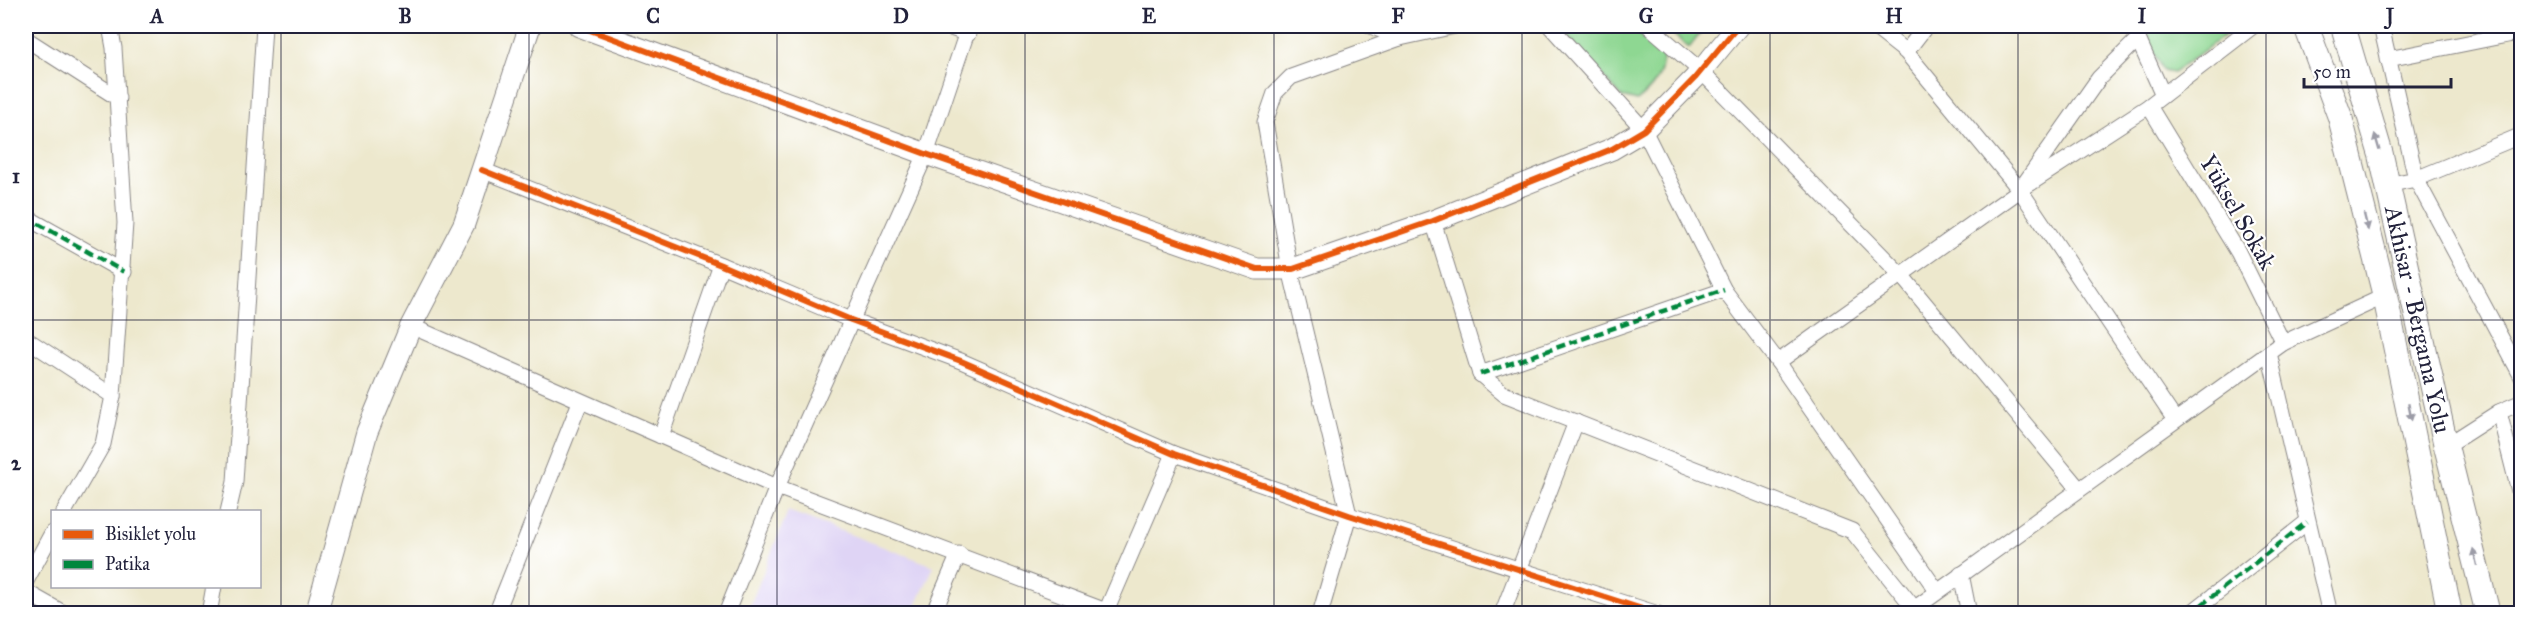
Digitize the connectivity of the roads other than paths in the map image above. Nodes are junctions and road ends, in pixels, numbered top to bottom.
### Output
1 (110, 26) edge
2 (264, 26) edge
3 (530, 26) edge
4 (579, 26) edge
5 (945, 26) edge
6 (1371, 26) edge
7 (1455, 26) edge
8 (1550, 26) edge
9 (1649, 26) edge
10 (1738, 26) edge
11 (1873, 26) edge
12 (1926, 26) edge
13 (2253, 26) edge
14 (2307, 26) edge
15 (2343, 26) edge
16 (2381, 26) edge
17 (968, 30) edge
18 (2137, 32) edge
19 (2522, 32) edge
20 (1400, 38) junction
21 (26, 39) edge
22 (1906, 52) junction
23 (2388, 59) junction
24 (1701, 72) junction
25 (2163, 95) junction
26 (117, 98) junction
27 (2149, 106) junction
28 (1644, 130) junction
29 (2522, 135) edge
30 (926, 154) junction
31 (482, 170) junction
32 (2416, 179) junction
33 (2387, 185) junction
34 (2020, 190) junction
35 (26, 217) edge
36 (1433, 221) junction
37 (722, 265) junction
38 (1290, 269) junction
39 (124, 272) junction
40 (1900, 275) junction
41 (1725, 290) junction
42 (2385, 296) junction
43 (851, 320) junction
44 (411, 326) junction
45 (26, 339) edge
46 (2283, 343) junction
47 (2269, 353) junction
48 (1778, 362) junction
49 (1480, 374) junction
50 (2522, 377) edge
51 (113, 396) junction
52 (580, 402) junction
53 (2522, 402) edge
54 (2499, 412) junction
55 (2175, 420) junction
56 (1576, 422) junction
57 (661, 436) junction
58 (2446, 446) junction
59 (1174, 454) junction
60 (777, 487) junction
61 (2079, 489) junction
62 (2522, 503) edge
63 (65, 510) edge
64 (228, 510) edge
65 (1348, 515) junction
66 (2307, 522) junction
67 (51, 535) edge
68 (959, 554) junction
69 (1519, 568) junction
70 (1961, 574) junction
71 (26, 580) edge
72 (214, 588) edge
73 (1937, 591) junction
74 (26, 592) edge
75 (1640, 611) edge
76 (1911, 611) edge
77 (1105, 612) edge
78 (65, 614) edge
79 (209, 614) edge
80 (316, 614) edge
81 (496, 614) edge
82 (726, 614) edge
83 (933, 614) edge
84 (1320, 614) edge
85 (1502, 614) edge
86 (1658, 614) edge
87 (1969, 614) edge
88 (2190, 614) edge
89 (2330, 614) edge
90 (2450, 614) edge
91 (2488, 614) edge

1 - 26 street
2 - 64 street
3 - 31 street
4 - 30 street
5 - 17 street
6 - 20 street
7 - 20 street
8 - 28 street
9 - 24 street
10 - 24 street
11 - 22 street
12 - 22 street
13 - 25 street
14 -> 42 main road, Akhisar - Bergama Yolu
33 -> 15 main road, Akhisar - Bergama Yolu
16 - 23 street
17 - 30 street
18 - 25 street
18 - 34 street
19 - 23 street
20 - 38 street
21 - 26 street
22 - 34 street
23 - 32 street
24 - 28 street
24 - 40 street
25 - 27 street
26 - 39 street
27 - 34 street
27 - 46 street, Yüksel Sokak
28 - 36 street
28 - 41 street
29 - 32 street
30 - 38 street
30 - 43 street
31 - 37 street
31 - 44 street
32 - 33 street
32 - 50 street
33 - 58 main road, Akhisar - Bergama Yolu
34 - 40 street
34 - 55 street
35 - 39 street
36 - 38 street
36 - 49 street
37 - 43 street
37 - 57 street
38 - 65 street
39 - 51 street
40 - 48 street
40 - 61 street
41 - 48 street
41 - 49 street
42 - 46 street
42 -> 90 main road, Akhisar - Bergama Yolu
43 - 59 street
43 - 60 street
44 - 52 street
44 - 80 street
45 - 51 street
46 - 47 street
47 - 55 street
47 - 66 street
48 - 73 street
49 - 56 street
51 - 63 street
52 - 57 street
52 - 81 street
53 - 54 street
54 - 58 street
54 - 62 street
55 - 61 street
56 - 69 street
56 - 76 street
57 - 60 street
91 -> 58 main road, Akhisar - Bergama Yolu
59 - 65 street
59 - 77 street
60 - 68 street
60 - 82 street
61 - 70 street
65 - 69 street
65 - 84 street
66 - 88 street
66 - 89 street
67 - 71 street
68 - 77 street
68 - 83 street
69 - 75 street
69 - 85 street
70 - 73 street
70 - 87 street
72 - 79 street
73 - 76 street
74 - 78 street
75 - 86 street

